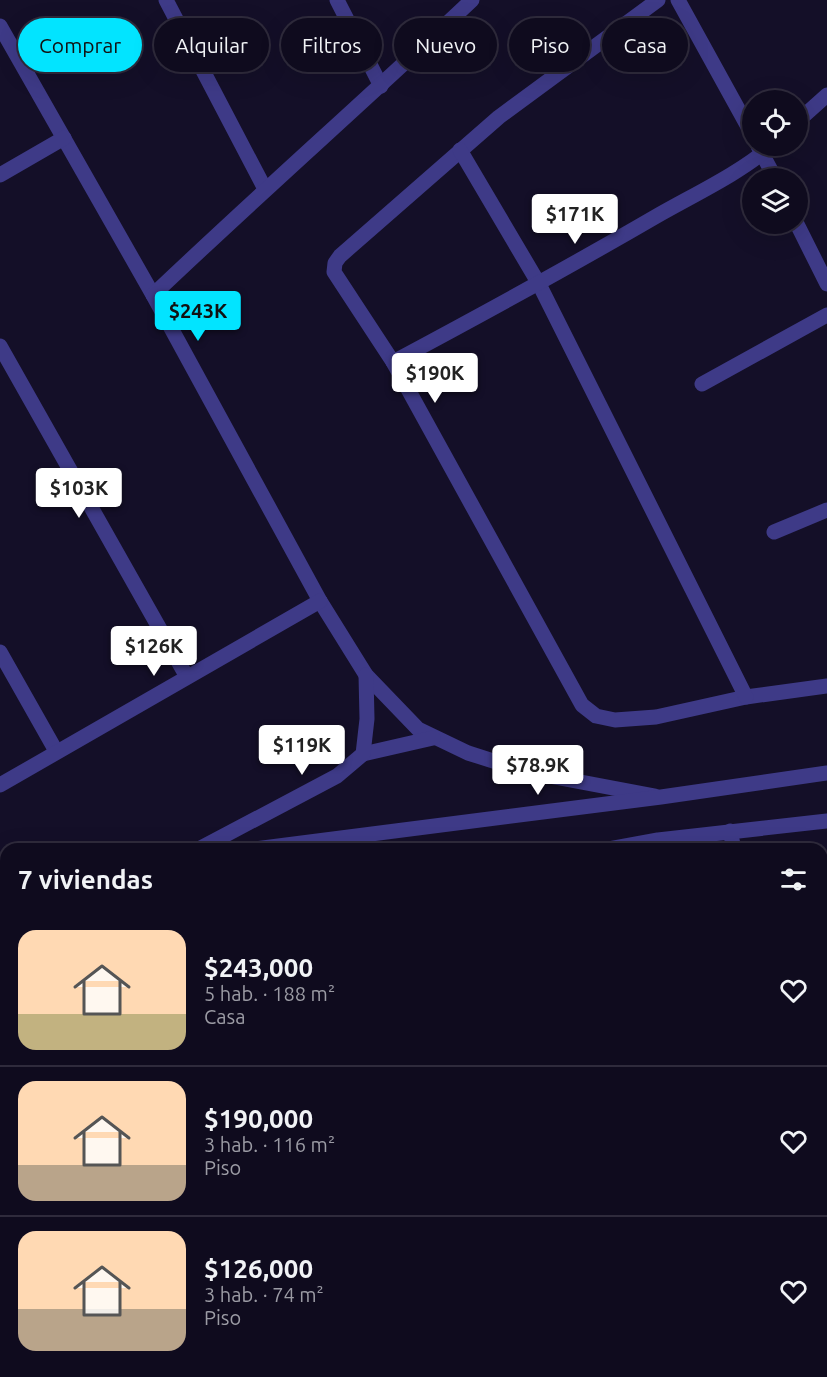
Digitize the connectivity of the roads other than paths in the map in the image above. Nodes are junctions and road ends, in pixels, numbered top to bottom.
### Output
1 (166, 0) edge
2 (337, 0) edge
3 (472, 0) edge
4 (658, 0) edge
5 (678, 0) edge
6 (0, 26) edge
7 (381, 86) junction
8 (827, 95) edge
9 (808, 112) edge
10 (742, 116) edge
11 (64, 138) junction
12 (460, 150) junction
13 (751, 156) edge
14 (0, 176) edge
15 (265, 189) junction
16 (802, 234) edge
17 (827, 284) edge
18 (539, 285) junction
19 (153, 295) junction
20 (827, 315) edge
21 (0, 346) edge
22 (393, 362) junction
23 (702, 384) dead end
24 (827, 510) edge
25 (774, 532) dead end
26 (320, 601) junction
27 (0, 652) edge
28 (366, 675) junction
29 (187, 677) junction
30 (827, 686) edge
31 (746, 697) junction
32 (433, 738) junction
33 (56, 752) junction
34 (363, 754) junction
35 (827, 773) edge
36 (0, 785) edge
37 (661, 797) junction
38 (827, 821) edge
39 (730, 831) junction
40 (210, 843) edge
41 (305, 843) edge
42 (642, 843) edge
43 (733, 843) edge

1 - 15 street
2 - 7 street
3 - 7 street
4 - 12 street
5 - 10 street
6 - 11 street
7 - 15 street
8 - 9 street
11 - 14 street
11 - 19 street
12 - 18 street
12 - 22 street
13 - 18 street
15 - 19 street
16 - 17 street
18 - 22 street
18 - 31 street
19 - 26 street
20 - 23 street
21 - 29 street
22 - 31 street
24 - 25 street
26 - 28 street
26 - 29 street
27 - 33 street
28 - 32 street
28 - 34 street
29 - 33 street
30 - 31 street
32 - 34 street
32 - 37 street
33 - 36 street
34 - 40 street
35 - 37 street
37 - 41 street
38 - 39 street
39 - 42 street
39 - 43 street

